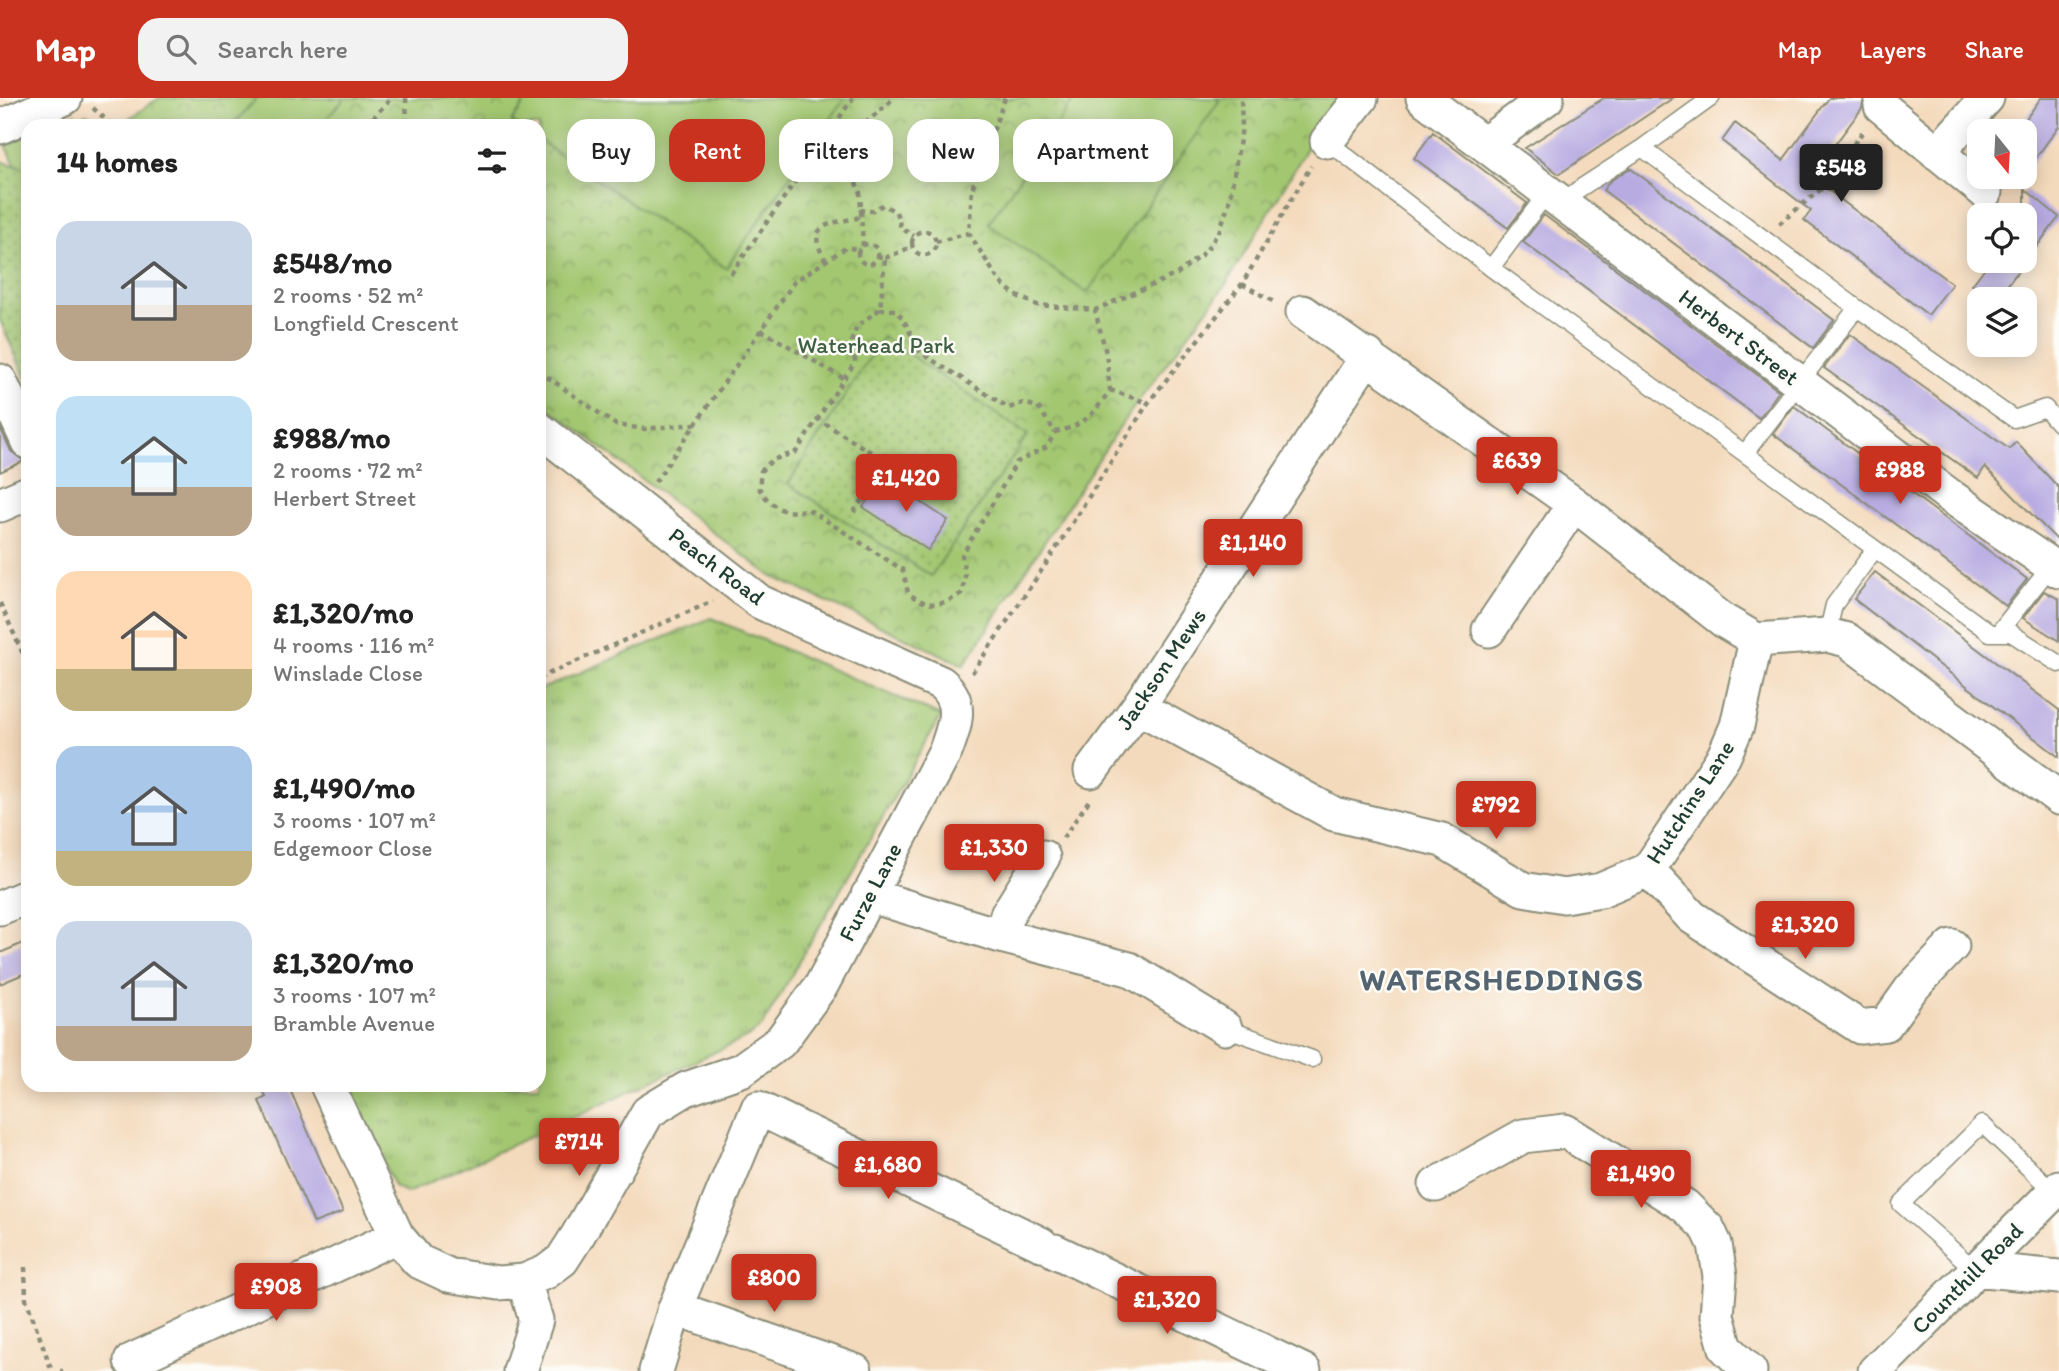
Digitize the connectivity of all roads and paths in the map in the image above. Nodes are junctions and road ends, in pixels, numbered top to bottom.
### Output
1 (65, 98) edge
2 (88, 98) edge
3 (391, 98) edge
4 (406, 98) edge
5 (853, 98) edge
6 (894, 98) edge
7 (1241, 98) edge
8 (1361, 98) edge
9 (1423, 98) edge
10 (1547, 98) edge
11 (1711, 98) edge
12 (1987, 98) edge
13 (1001, 99) edge
14 (1881, 106) joint
15 (104, 119) edge
16 (372, 119) edge
17 (407, 119) edge
18 (0, 127) edge
19 (1327, 141) junction
20 (1484, 144) junction
21 (1642, 148) junction
22 (1937, 153) junction
23 (1984, 192) dead end
24 (1555, 199) junction
25 (861, 210) junction
26 (969, 233) junction
27 (914, 236) junction
28 (1763, 237) junction
29 (936, 242) junction
30 (912, 247) junction
31 (861, 248) junction
32 (877, 256) junction
33 (884, 258) junction
34 (826, 261) junction
35 (1491, 268) junction
36 (731, 275) dead end
37 (1242, 284) junction
38 (1857, 308) junction
39 (880, 309) junction
40 (1095, 310) junction
41 (1303, 312) joint
42 (761, 330) junction
43 (1368, 355) junction
44 (546, 376) edge
45 (843, 379) junction
46 (0, 381) edge
47 (1801, 384) junction
48 (1110, 390) junction
49 (1148, 403) junction
50 (816, 418) junction
51 (695, 424) junction
52 (2059, 424) edge
53 (21, 427) edge
54 (1055, 432) junction
55 (546, 434) edge
56 (1745, 453) junction
57 (21, 496) edge
58 (1574, 504) junction
59 (0, 505) edge
60 (638, 506) junction
61 (851, 516) dead end
62 (1875, 549) junction
63 (2055, 568) edge
64 (743, 588) junction
65 (0, 603) edge
66 (1489, 630) dead end
67 (2002, 633) junction
68 (1827, 635) junction
69 (1756, 640) junction
70 (21, 650) edge
71 (2059, 664) edge
72 (546, 675) edge
73 (950, 691) junction
74 (1138, 707) junction
75 (1091, 771) joint
76 (2059, 798) edge
77 (1043, 857) joint
78 (1648, 870) junction
79 (868, 895) junction
80 (21, 899) edge
81 (0, 908) edge
82 (1001, 936) junction
83 (1952, 946) dead end
84 (1225, 1028) joint
85 (1312, 1059) dead end
86 (330, 1092) edge
87 (1436, 1185) dead end
88 (2056, 1189) edge
89 (397, 1236) junction
90 (24, 1268) dead end
91 (1974, 1269) junction
92 (2059, 1277) edge
93 (524, 1281) junction
94 (675, 1308) junction
95 (131, 1361) dead end
96 (52, 1371) edge
97 (520, 1371) edge
98 (656, 1371) edge
99 (855, 1371) edge
100 (1304, 1371) edge
101 (1750, 1371) edge
102 (1875, 1371) edge

1 - 18 street
2 - 15 path
3 - 16 path
4 - 17 path
5 - 36 path
6 - 25 path
7 - 40 path
8 - 19 street
9 - 20 street, Herbert Street
10 - 20 street
11 - 21 lane
12 - 22 street
13 - 26 path
14 - 22 street
14 - 28 path
19 - 35 lane
19 - 37 path
20 - 24 street, Herbert Street
21 - 24 lane
21 - 28 lane
22 - 23 street
24 - 35 lane
24 - 47 street, Herbert Street
25 - 27 path
25 - 31 path
25 - 34 path
26 - 29 path
26 - 40 path
27 - 29 path
27 - 30 path
28 - 38 lane
29 - 30 path
30 - 33 path
31 - 32 path
31 - 32 path
31 - 34 path
32 - 33 path
33 - 39 path
34 - 42 path
35 - 56 lane
37 - 41 path
37 - 49 path
38 - 47 lane
38 - 52 lane
39 - 45 path
39 - 54 path
40 - 48 path
41 - 43 street
42 - 45 path
42 - 51 path
43 - 58 street
43 - 74 street, Jackson Mews
44 - 51 path
45 - 50 path
46 - 53 street
47 - 56 lane
47 - 63 street, Herbert Street
48 - 49 path
48 - 54 path
49 - 73 path
50 - 54 path
50 - 61 path
51 - 60 path
55 - 60 street, Peach Road
56 - 62 lane
57 - 59 street
58 - 66 street
58 - 69 street
60 - 64 street, Peach Road
62 - 67 lane
62 - 68 lane
63 - 67 lane
64 - 72 path
64 - 73 street, Peach Road
65 - 70 path
67 - 71 lane
68 - 69 street
68 - 76 street
69 - 78 street, Hutchins Lane
73 - 79 street, Furze Lane
74 - 75 street, Jackson Mews
74 - 78 street, Hutchins Lane
75 - 77 path
77 - 82 street
78 - 83 street
79 - 82 street
79 - 93 street, Furze Lane
80 - 81 street
82 - 84 street
84 - 85 lane
86 - 89 street
87 - 101 street
88 - 91 street, Counthill Road
88 - 91 lane
89 - 93 street
89 - 95 street
90 - 96 path
91 - 92 street
91 - 102 street, Counthill Road
93 - 97 street
94 - 98 street
94 - 99 street
94 - 100 street

